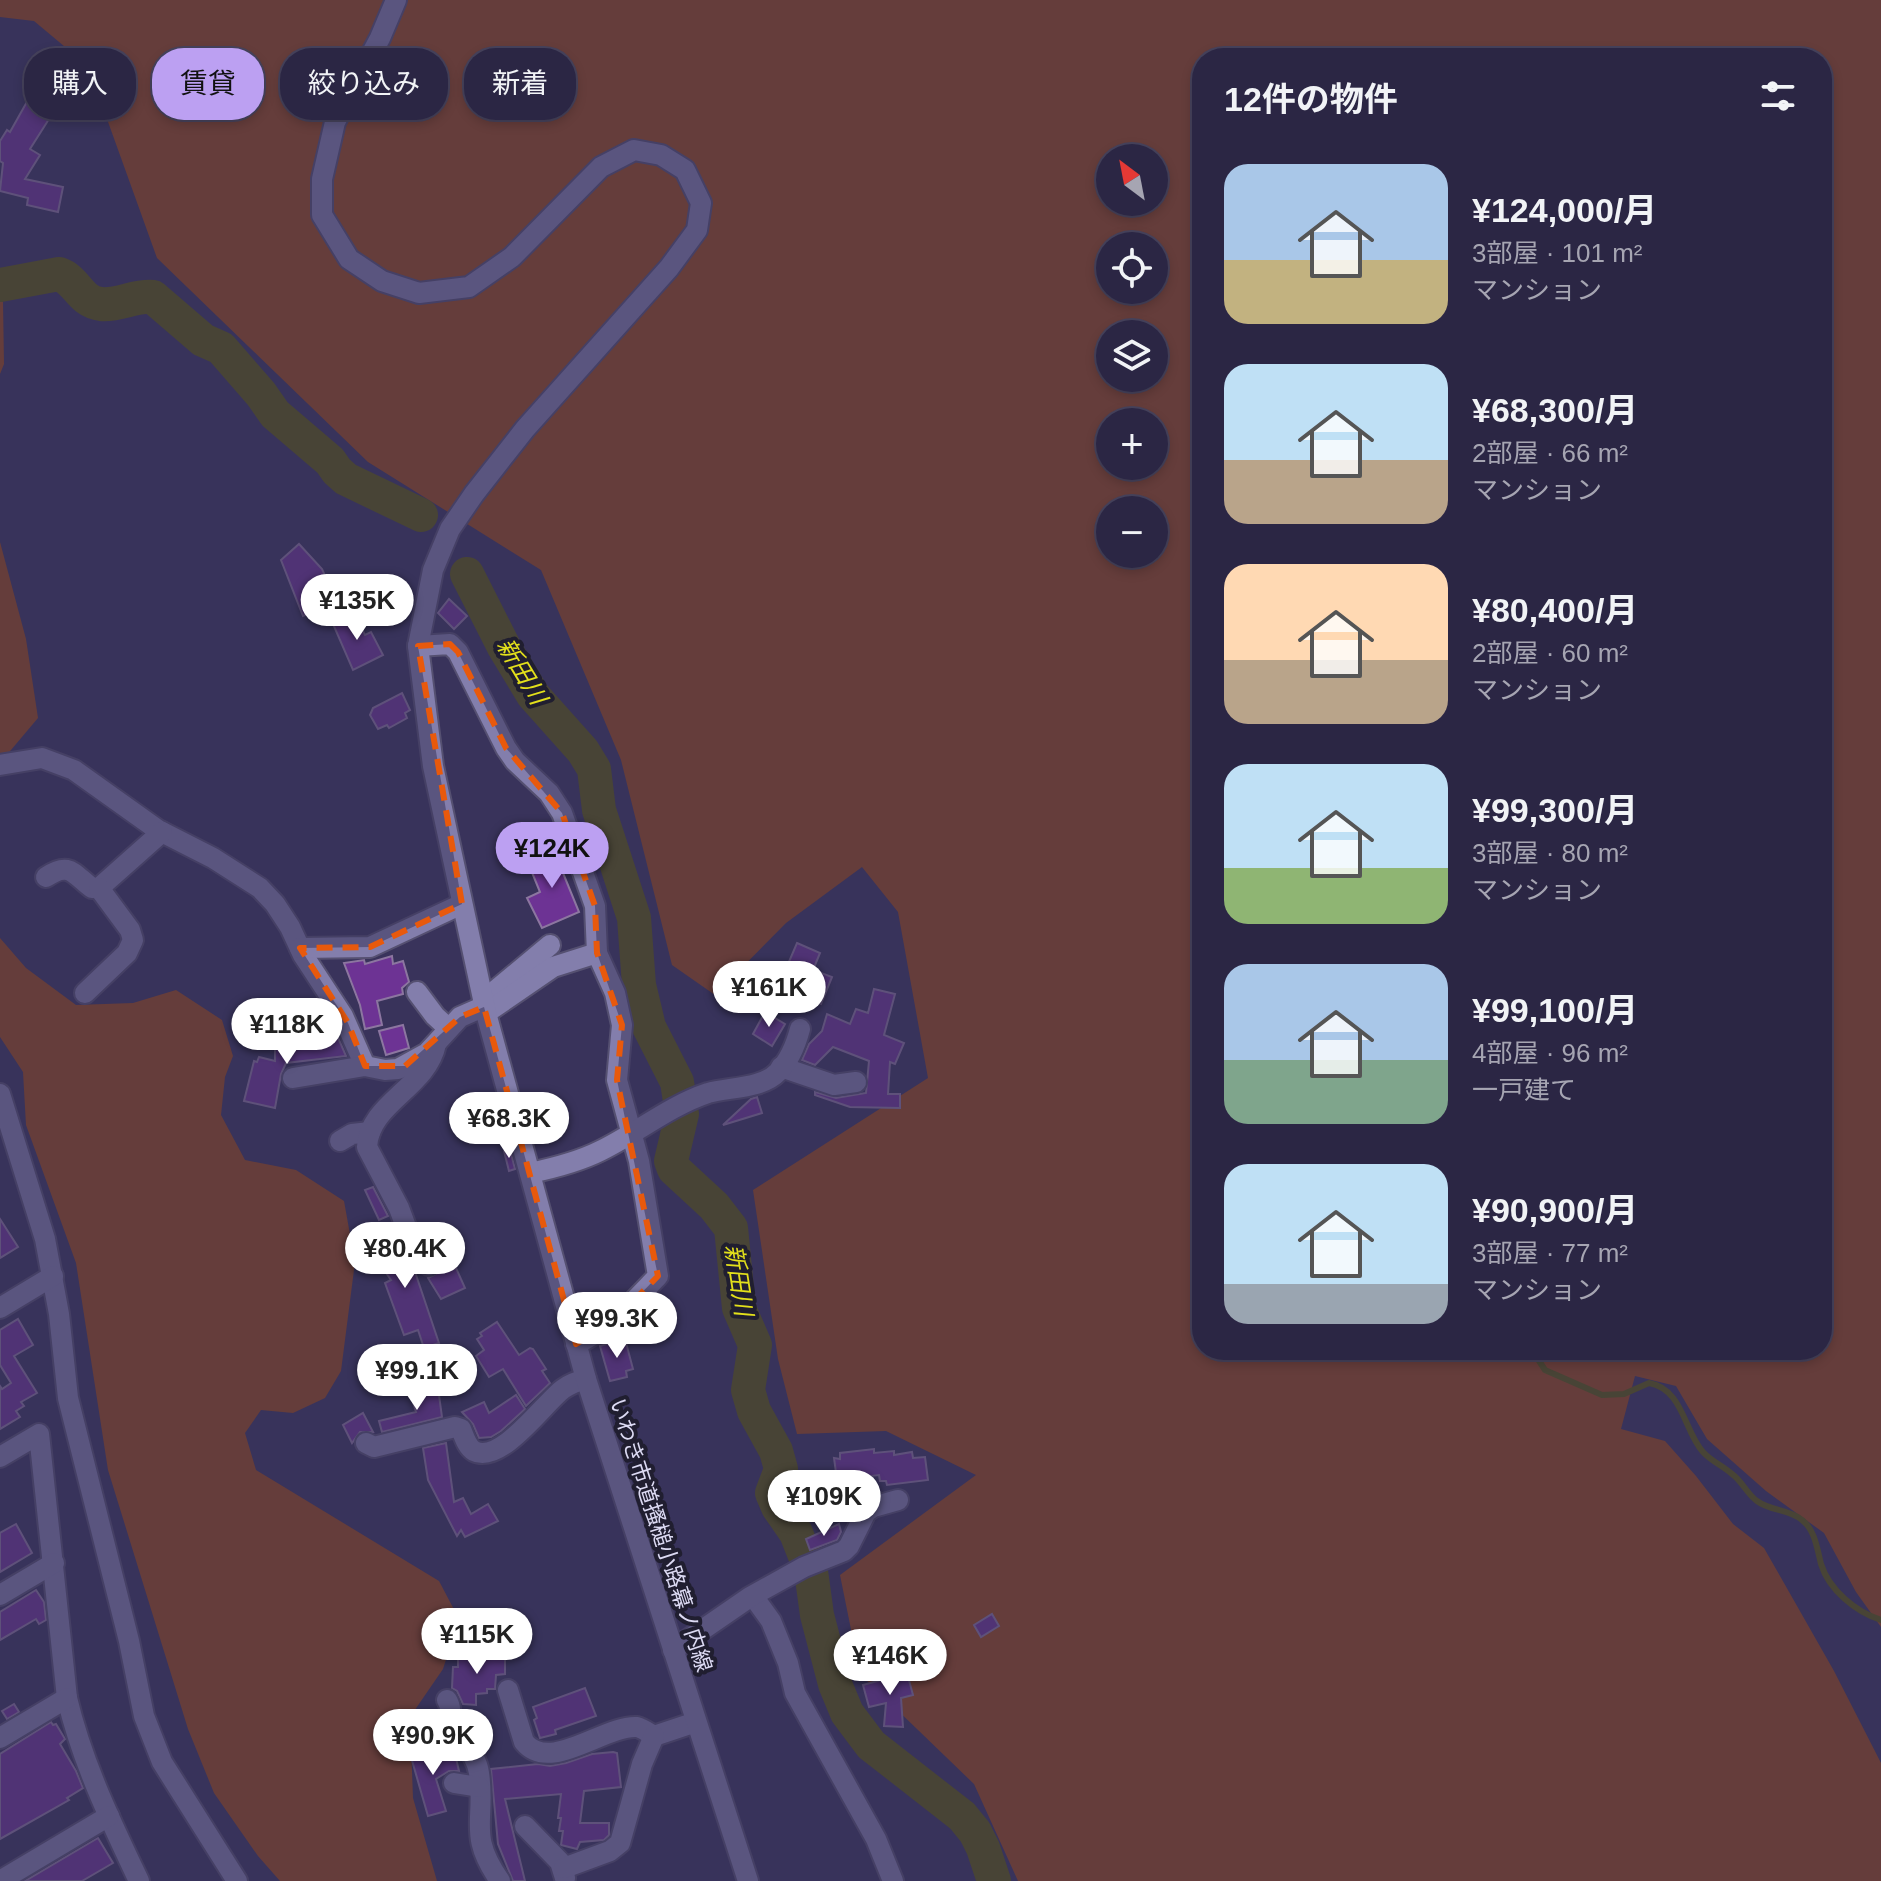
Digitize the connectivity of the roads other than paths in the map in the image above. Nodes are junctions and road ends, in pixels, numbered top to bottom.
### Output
1 (396, 0) edge
2 (418, 646) junction
3 (0, 765) edge
4 (162, 832) junction
5 (46, 877) dead end
6 (99, 888) junction
7 (462, 904) junction
8 (550, 945) dead end
9 (300, 948) junction
10 (597, 953) junction
11 (417, 992) dead end
12 (85, 993) dead end
13 (484, 1006) junction
14 (800, 1029) dead end
15 (442, 1036) junction
16 (365, 1066) junction
17 (781, 1067) junction
18 (293, 1078) dead end
19 (856, 1082) dead end
20 (0, 1094) edge
21 (370, 1132) junction
22 (632, 1133) junction
23 (340, 1141) dead end
24 (8, 1151) edge
25 (530, 1173) junction
26 (429, 1265) dead end
27 (53, 1276) junction
28 (0, 1308) edge
29 (576, 1344) junction
30 (586, 1379) junction
31 (366, 1443) dead end
32 (0, 1457) edge
33 (898, 1500) dead end
34 (54, 1563) junction
35 (0, 1595) edge
36 (753, 1596) junction
37 (673, 1650) junction
38 (508, 1690) dead end
39 (67, 1698) junction
40 (447, 1700) dead end
41 (696, 1722) junction
42 (654, 1736) junction
43 (0, 1738) edge
44 (454, 1783) dead end
45 (479, 1787) junction
46 (109, 1816) junction
47 (525, 1826) dead end
48 (564, 1874) edge
49 (0, 1881) edge
50 (139, 1881) edge
51 (237, 1881) edge
52 (500, 1881) edge
53 (748, 1881) edge
54 (893, 1881) edge

1 - 2 street, いわき市道搔槌小路幕ノ内線
2 - 7 street, いわき市道搔槌小路幕ノ内線
2 - 10 street
3 - 4 street
4 - 6 street
4 - 9 street
5 - 6 street
6 - 12 street
7 - 9 street
7 - 13 street, いわき市道搔槌小路幕ノ内線
8 - 13 street
9 - 16 street
10 - 13 street
10 - 22 street
11 - 15 street
13 - 15 street
13 - 25 street, いわき市道搔槌小路幕ノ内線
14 - 17 street
15 - 16 street
15 - 21 street
16 - 18 street
17 - 19 street
17 - 22 street
20 - 24 street
21 - 23 street
21 - 26 street
22 - 25 street
22 - 29 street
24 - 27 street
25 - 29 street, いわき市道搔槌小路幕ノ内線
27 - 28 street
27 - 51 street
29 - 30 street, いわき市道搔槌小路幕ノ内線
30 - 31 street
30 - 37 street, いわき市道搔槌小路幕ノ内線
32 - 34 street
33 - 36 street
34 - 35 street
34 - 39 street
36 - 37 street
36 - 54 street
37 - 41 street, いわき市道搔槌小路幕ノ内線
38 - 42 street
39 - 43 street
39 - 46 street
40 - 45 street
41 - 42 street
41 - 53 street, いわき市道搔槌小路幕ノ内線
42 - 48 street
44 - 45 street
45 - 52 street
46 - 49 street
46 - 50 street
47 - 48 street

